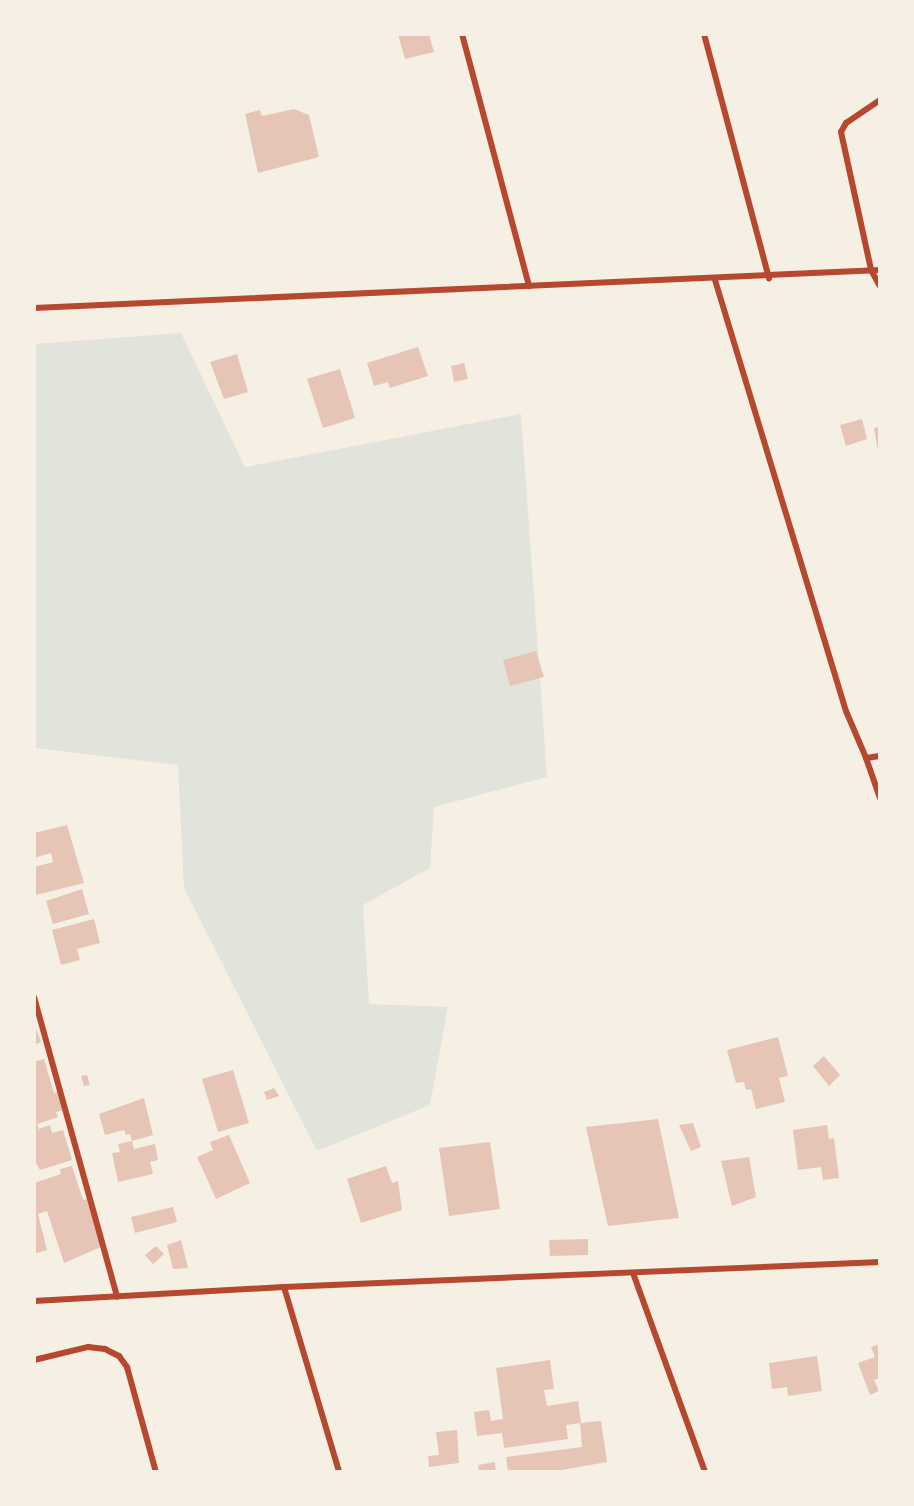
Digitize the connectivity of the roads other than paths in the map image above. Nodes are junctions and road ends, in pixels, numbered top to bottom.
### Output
1 (462, 34) edge
2 (704, 34) edge
3 (879, 100) edge
4 (871, 270) junction
5 (879, 270) edge
6 (769, 278) junction
7 (715, 280) junction
8 (529, 286) junction
9 (879, 286) edge
10 (34, 308) edge
11 (879, 756) edge
12 (866, 758) junction
13 (879, 798) edge
14 (34, 997) edge
15 (879, 1262) edge
16 (633, 1273) junction
17 (284, 1287) junction
18 (117, 1297) junction
19 (34, 1301) edge
20 (34, 1360) edge
21 (156, 1472) edge
22 (339, 1472) edge
23 (705, 1472) edge

1 - 8 street
2 - 6 street
3 - 4 street
4 - 5 street
4 - 6 street
4 - 9 street
6 - 7 street
7 - 8 street
7 - 12 street
8 - 10 street
11 - 12 street
12 - 13 street
14 - 18 street
15 - 16 street
16 - 17 street
16 - 23 street
17 - 18 street
17 - 22 street
18 - 19 street
20 - 21 street

